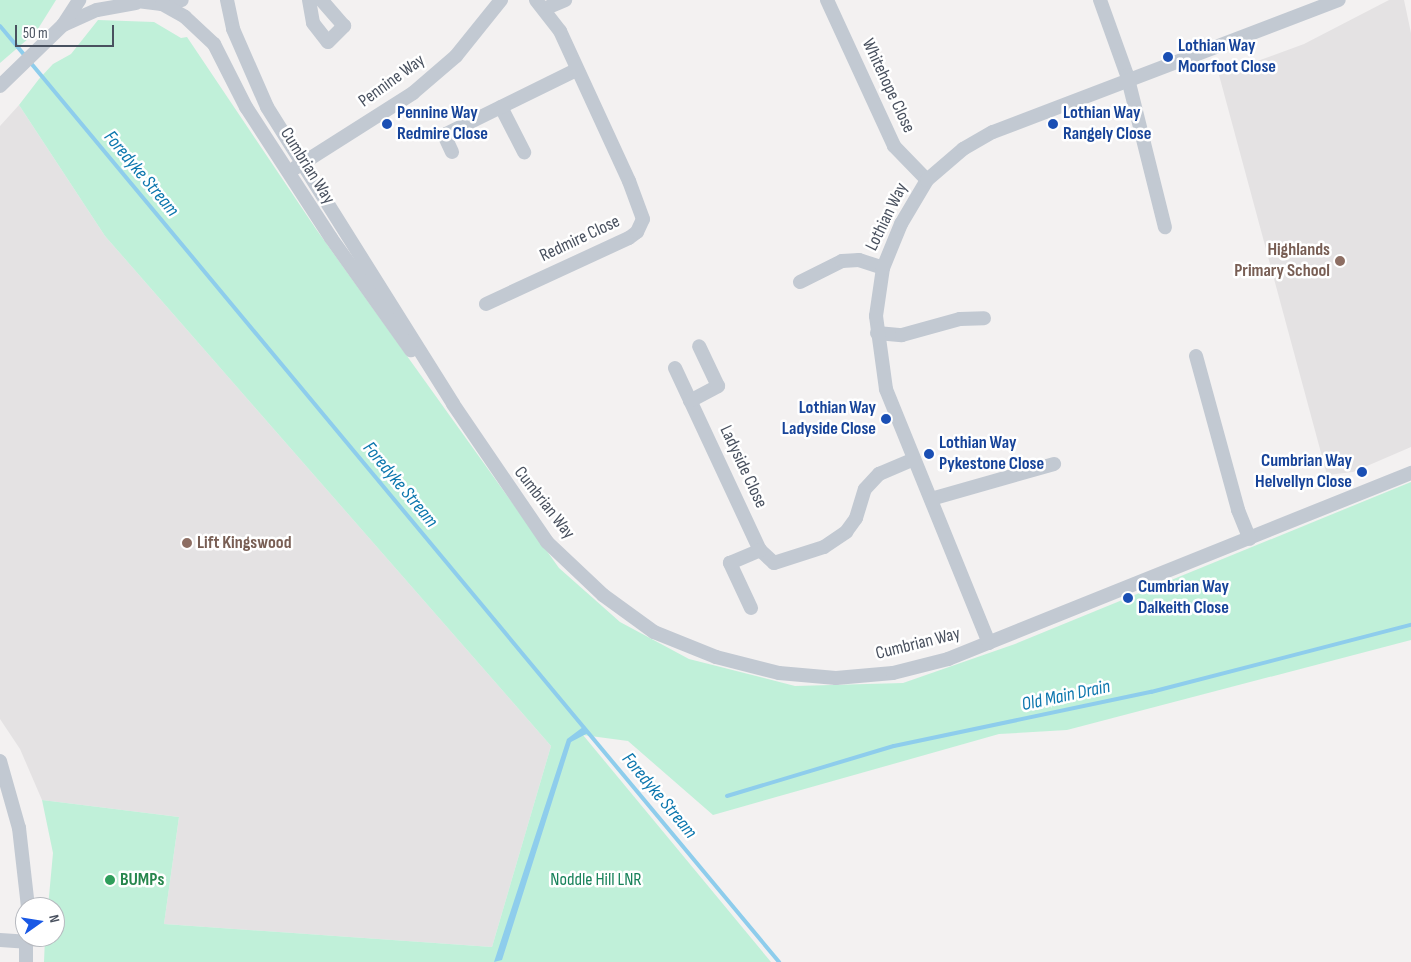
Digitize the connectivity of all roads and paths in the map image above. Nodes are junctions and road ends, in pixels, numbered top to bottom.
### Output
1 (79, 0) edge
2 (182, 0) edge
3 (227, 0) edge
4 (309, 0) edge
5 (321, 0) edge
6 (501, 0) edge
7 (565, 0) edge
8 (827, 0) edge
9 (1100, 0) edge
10 (1339, 0) edge
11 (132, 2) edge
12 (162, 4) junction
13 (540, 4) edge
14 (63, 25) junction
15 (576, 70) junction
16 (1128, 82) junction
17 (0, 86) edge
18 (501, 107) junction
19 (452, 152) dead end
20 (524, 152) dead end
21 (302, 163) junction
22 (288, 172) junction
23 (927, 180) junction
24 (1165, 227) dead end
25 (883, 268) junction
26 (800, 282) dead end
27 (486, 304) dead end
28 (984, 318) dead end
29 (877, 333) junction
30 (698, 346) dead end
31 (1196, 356) dead end
32 (674, 368) dead end
33 (690, 401) junction
34 (453, 404) junction
35 (914, 459) junction
36 (1054, 464) dead end
37 (1411, 472) edge
38 (931, 499) junction
39 (1250, 539) junction
40 (760, 550) junction
41 (751, 608) dead end
42 (989, 643) junction
43 (0, 761) edge
44 (27, 897) edge
45 (0, 940) edge
46 (15, 940) edge
47 (26, 947) edge
48 (26, 962) edge

1 - 14 street
2 - 12 street
3 - 21 street, Cumbrian Way
4 - 5 street
6 - 21 street, Pennine Way
7 - 13 street
8 - 23 street, Whitehope Close
9 - 16 street
10 - 16 street, Lothian Way
11 - 12 street
11 - 14 street
12 - 22 street, Cumbrian Way
13 - 15 street, Redmire Close
14 - 17 street
15 - 18 street
15 - 27 street, Redmire Close
16 - 23 street, Lothian Way
16 - 24 street
18 - 19 street
18 - 20 street
21 - 22 street, Pennine Way
21 - 34 street, Cumbrian Way
22 - 34 street, Cumbrian Way
23 - 25 street, Lothian Way
25 - 26 street
25 - 29 street, Lothian Way
28 - 29 street
29 - 35 street, Lothian Way
30 - 33 street
31 - 39 street
32 - 33 street, Ladyside Close
33 - 40 street, Ladyside Close
34 - 42 street, Cumbrian Way
35 - 38 street, Lothian Way
35 - 40 street
36 - 38 street
37 - 39 street, Cumbrian Way
38 - 42 street, Lothian Way
39 - 42 street, Cumbrian Way
40 - 41 street
43 - 44 street
45 - 46 street
47 - 48 street

